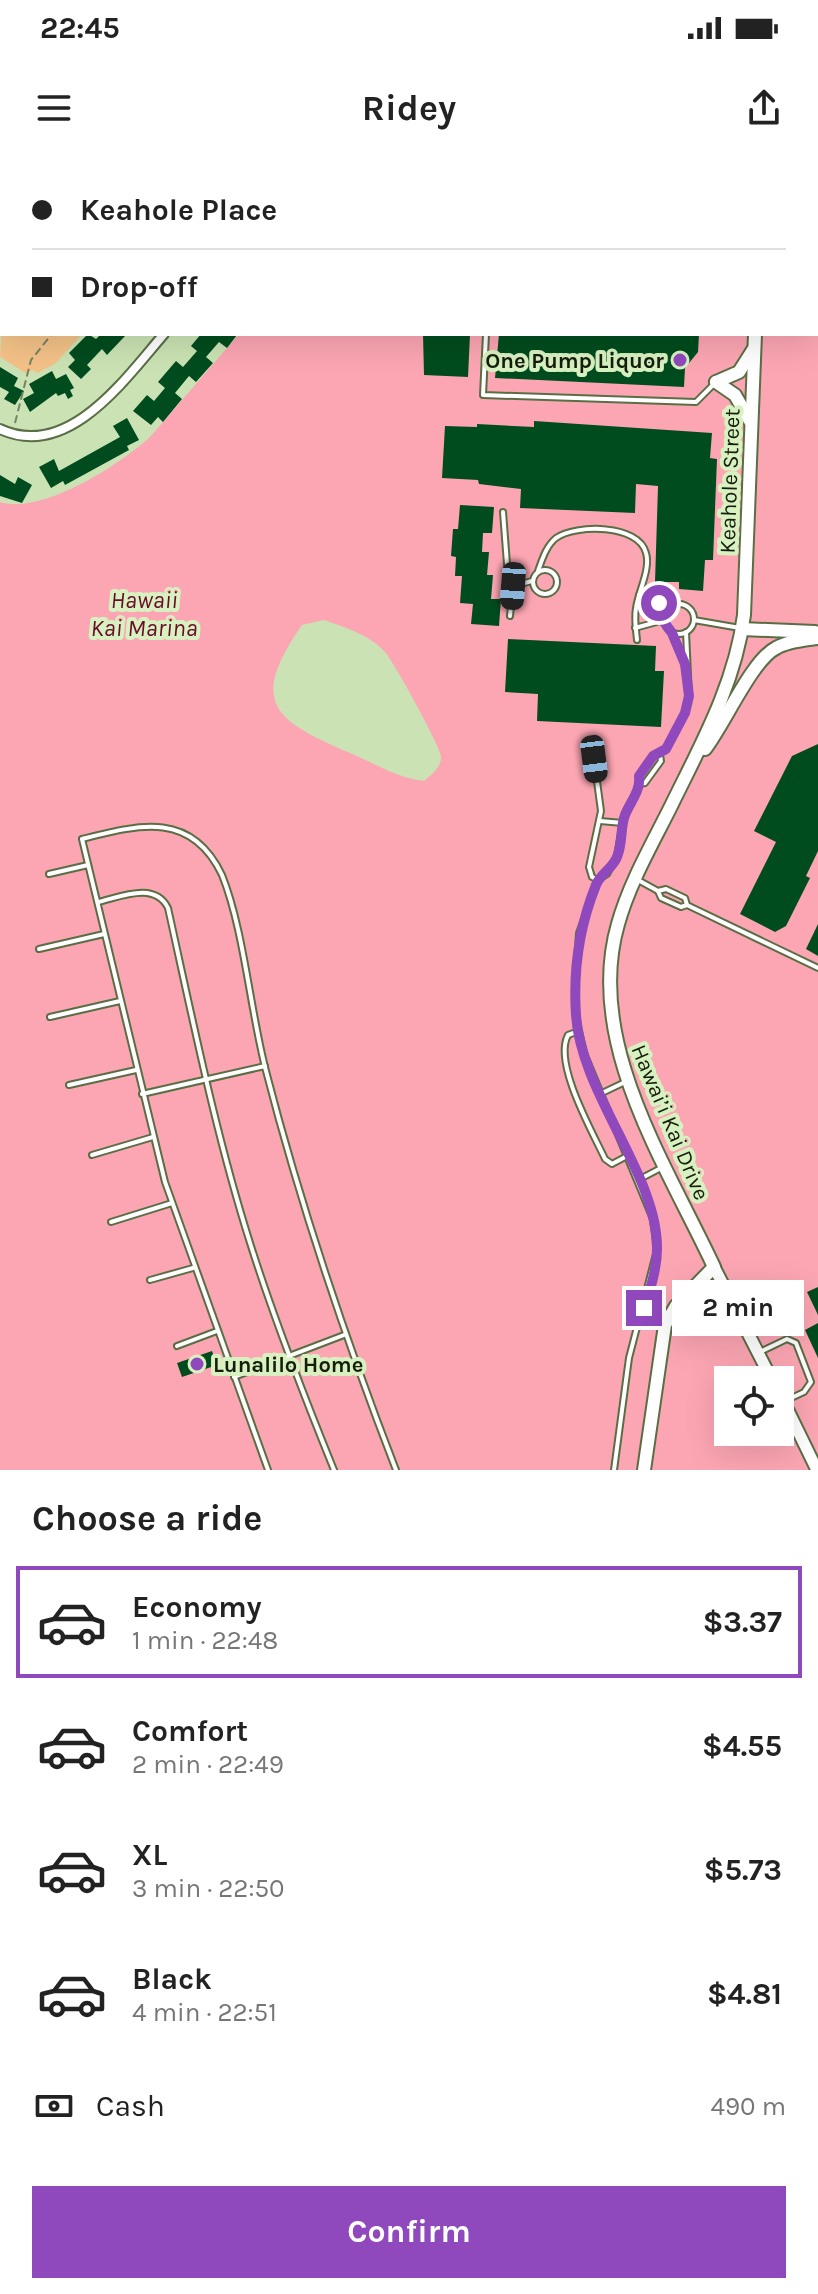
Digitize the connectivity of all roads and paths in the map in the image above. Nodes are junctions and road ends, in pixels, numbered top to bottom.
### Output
1 (50, 336) edge
2 (162, 336) edge
3 (486, 336) edge
4 (755, 341) edge
5 (716, 382) junction
6 (751, 426) junction
7 (0, 429) edge
8 (15, 435) junction
9 (503, 512) dead end
10 (538, 571) junction
11 (532, 581) junction
12 (513, 586) junction
13 (639, 595) junction
14 (672, 605) junction
15 (510, 616) dead end
16 (664, 620) junction
17 (694, 620) junction
18 (635, 628) junction
19 (742, 629) junction
20 (686, 632) junction
21 (672, 633) junction
22 (818, 635) edge
23 (637, 640) dead end
24 (685, 664) junction
25 (660, 755) junction
26 (594, 759) dead end
27 (689, 769) junction
28 (640, 784) junction
29 (600, 821) junction
30 (623, 823) junction
31 (88, 865) junction
32 (49, 874) dead end
33 (636, 879) junction
34 (598, 880) junction
35 (658, 891) junction
36 (97, 902) junction
37 (687, 905) junction
38 (104, 934) junction
39 (39, 949) dead end
40 (818, 968) edge
41 (120, 1001) junction
42 (50, 1017) dead end
43 (579, 1031) junction
44 (265, 1066) junction
45 (136, 1070) junction
46 (205, 1079) junction
47 (627, 1081) junction
48 (69, 1085) dead end
49 (142, 1094) junction
50 (600, 1094) junction
51 (153, 1137) junction
52 (92, 1155) dead end
53 (627, 1156) junction
54 (666, 1165) junction
55 (638, 1180) junction
56 (172, 1203) junction
57 (111, 1222) dead end
58 (714, 1267) junction
59 (193, 1268) junction
60 (150, 1280) dead end
61 (676, 1306) junction
62 (735, 1309) junction
63 (217, 1331) junction
64 (344, 1335) junction
65 (177, 1346) dead end
66 (757, 1353) junction
67 (288, 1356) junction
68 (764, 1366) edge
69 (234, 1377) junction
70 (794, 1395) edge
71 (794, 1423) edge
72 (268, 1470) edge
73 (334, 1470) edge
74 (396, 1470) edge
75 (614, 1470) edge
76 (644, 1470) edge
77 (817, 1470) edge

1 - 8 path
2 - 8 street
3 - 5 lane
4 - 5 main road
4 - 6 main road, Keahole Street
5 - 6 main road
6 - 19 main road, Keahole Street
7 - 8 street
9 - 12 lane
10 - 11 lane
10 - 11 lane
10 - 13 lane
11 - 12 lane
12 - 15 lane
13 - 14 lane
13 - 18 lane
14 - 16 lane
14 - 17 lane
16 - 18 lane
16 - 21 lane
17 - 19 lane
17 - 20 lane
18 - 23 lane
19 - 22 main road
19 - 27 main road, Hawai’i Kai Drive
20 - 21 lane
20 - 24 lane
21 - 24 lane
22 - 27 main road
24 - 25 lane
25 - 28 lane
25 - 28 lane
26 - 29 lane
27 - 33 main road, Hawai’i Kai Drive
28 - 30 lane
29 - 30 lane
29 - 34 lane
30 - 34 lane
31 - 32 lane
31 - 36 lane
31 - 44 lane
33 - 35 lane
33 - 47 main road, Hawai’i Kai Drive
34 - 43 lane
35 - 37 lane
35 - 37 lane
36 - 38 lane
36 - 46 lane
37 - 40 lane
38 - 39 lane
38 - 41 lane
41 - 42 lane
41 - 45 lane
43 - 50 lane
43 - 53 lane
44 - 46 lane
44 - 64 lane
45 - 48 lane
45 - 49 lane
46 - 49 lane
46 - 67 lane
47 - 50 lane
47 - 54 main road, Hawai’i Kai Drive
49 - 51 lane
50 - 53 lane
51 - 52 lane
51 - 56 lane
53 - 55 lane
54 - 55 lane
54 - 58 main road, Hawai’i Kai Drive
55 - 75 lane
56 - 57 lane
56 - 59 lane
58 - 61 main road
58 - 62 street, Hawai’i Kai Drive
59 - 60 lane
59 - 63 lane
61 - 62 main road
61 - 76 main road
62 - 66 street, Hawai’i Kai Drive
63 - 65 lane
63 - 69 lane
64 - 67 lane
64 - 74 lane
66 - 68 street, Hawai’i Kai Drive
66 - 70 lane
67 - 69 lane
67 - 73 lane
69 - 72 lane
71 - 77 street

